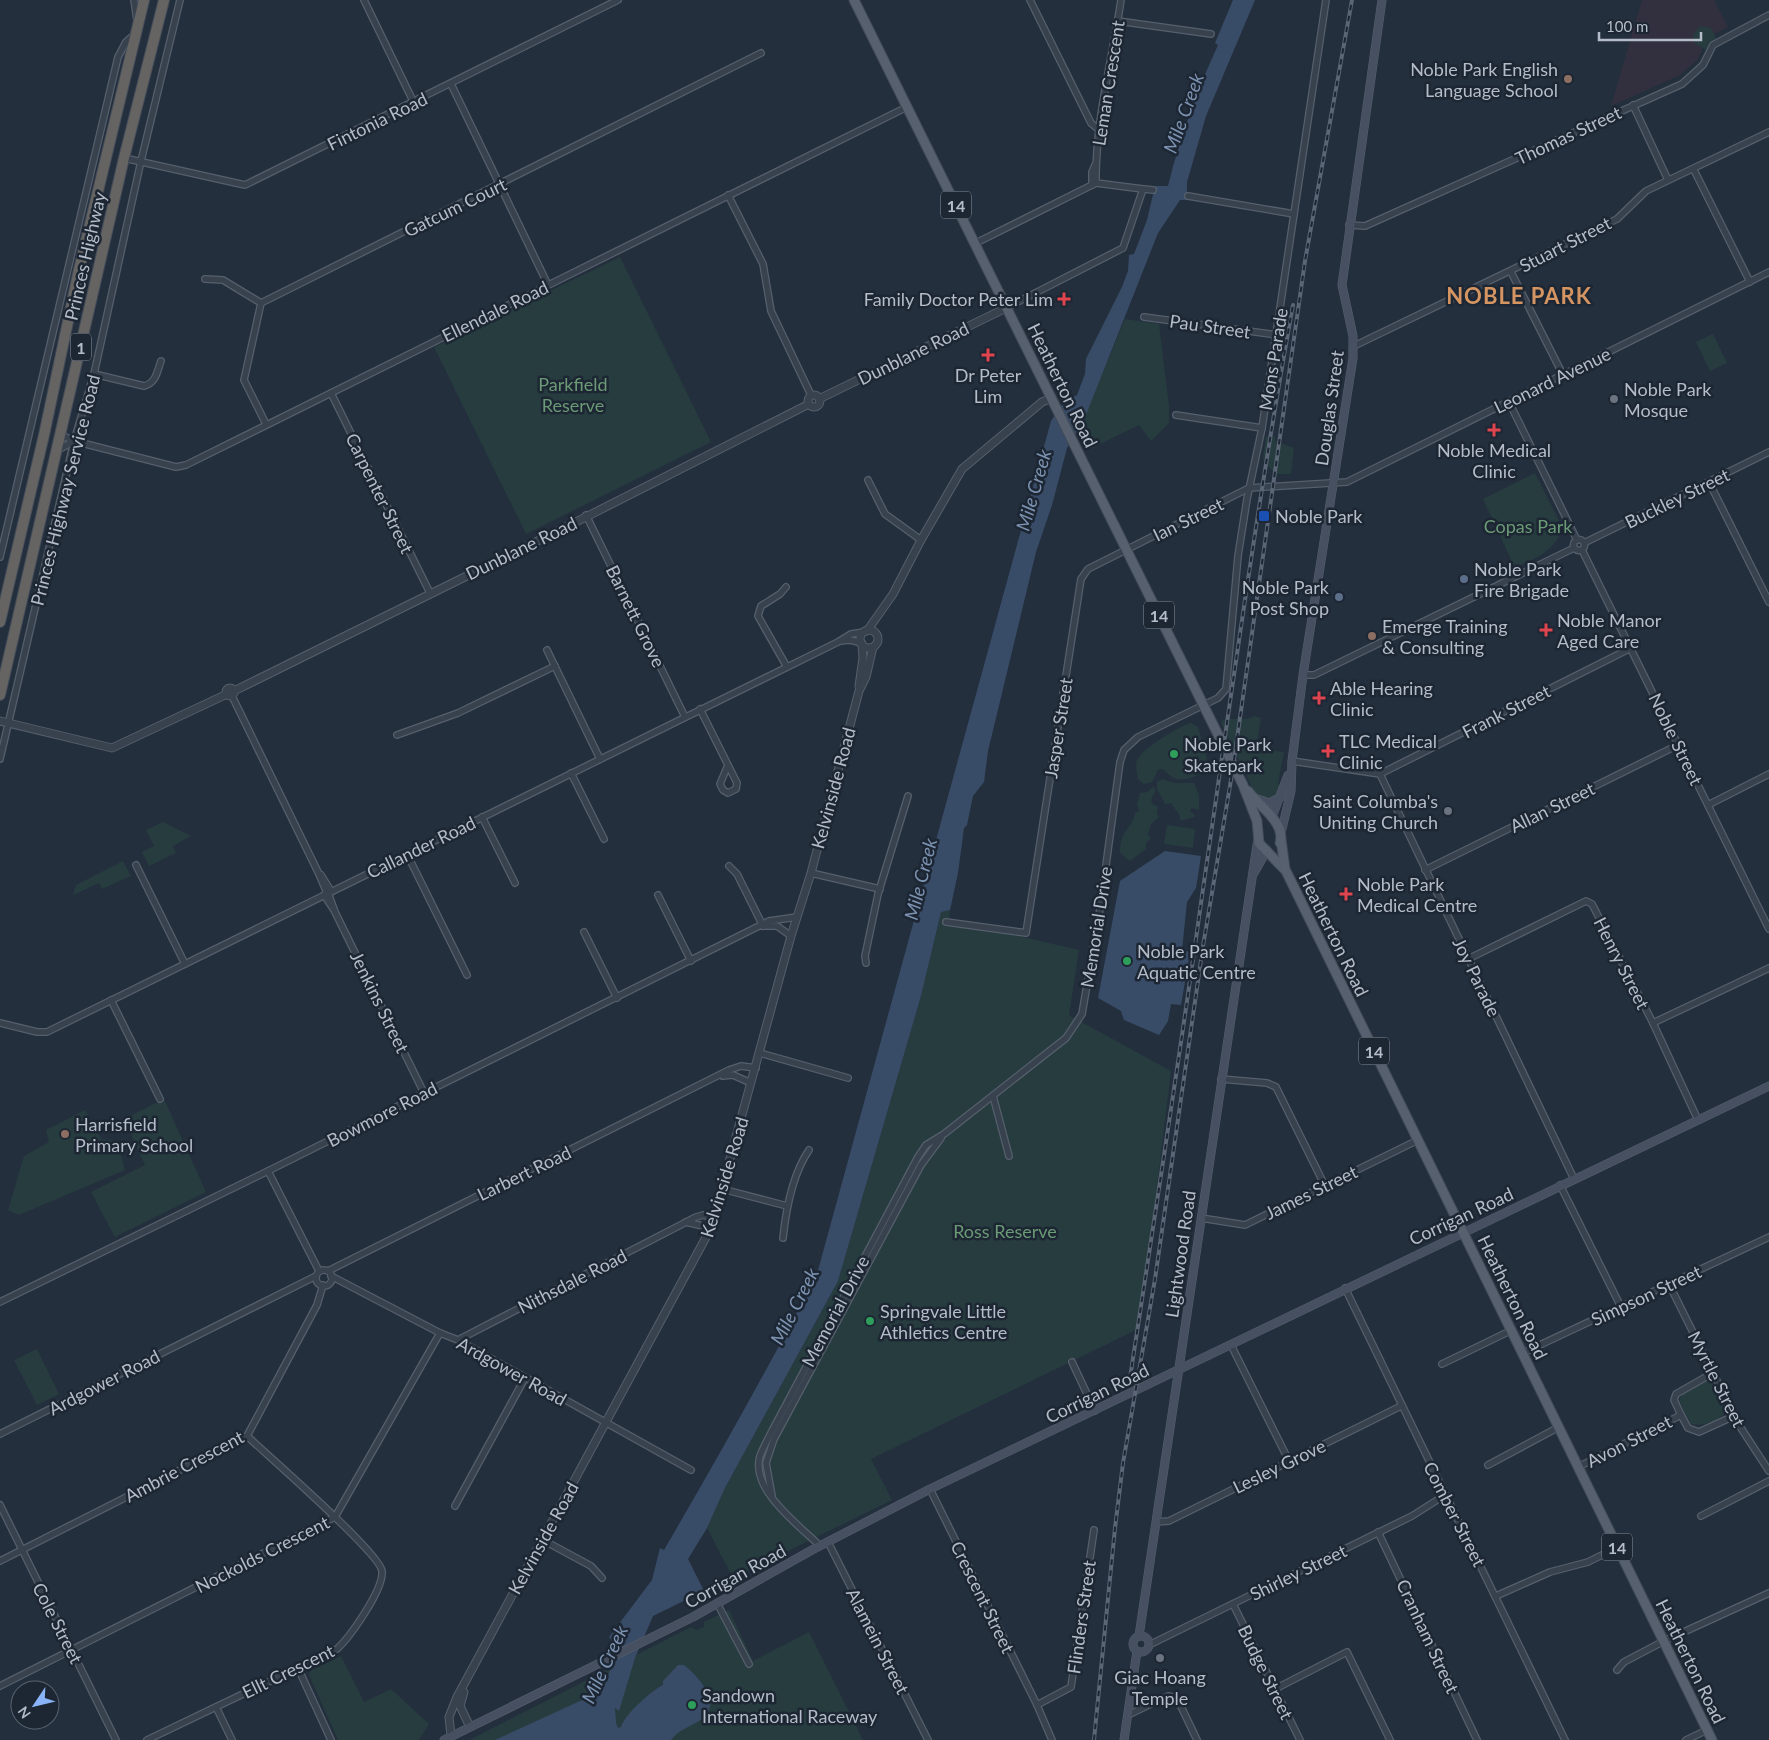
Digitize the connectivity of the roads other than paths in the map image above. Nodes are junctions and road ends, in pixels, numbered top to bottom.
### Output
1 (134, 0) edge
2 (144, 0) edge
3 (164, 0) edge
4 (180, 0) edge
5 (364, 0) edge
6 (618, 0) edge
7 (854, 0) edge
8 (1030, 0) edge
9 (1121, 0) edge
10 (1326, 0) edge
11 (1382, 0) edge
12 (1769, 16) edge
13 (1118, 21) junction
14 (136, 29) junction
15 (1211, 34) dead end
16 (762, 52) dead end
17 (451, 84) junction
18 (414, 103) junction
19 (1633, 105) junction
20 (907, 106) junction
21 (1099, 130) junction
22 (1769, 132) edge
23 (124, 158) junction
24 (141, 161) junction
25 (1694, 170) junction
26 (1668, 180) junction
27 (500, 184) junction
28 (1094, 184) junction
29 (1143, 189) junction
30 (1153, 190) dead end
31 (728, 195) junction
32 (1188, 196) dead end
33 (1294, 214) junction
34 (1349, 225) junction
35 (974, 244) junction
36 (1511, 272) junction
37 (1769, 272) edge
38 (205, 278) dead end
39 (1750, 282) junction
40 (548, 285) junction
41 (261, 303) junction
42 (1006, 308) junction
43 (1144, 317) dead end
44 (1276, 335) junction
45 (1354, 346) junction
46 (161, 361) dead end
47 (94, 374) junction
48 (1563, 374) junction
49 (330, 393) junction
50 (811, 396) junction
51 (1052, 398) junction
52 (819, 399) junction
53 (1509, 402) junction
54 (808, 404) junction
55 (1176, 415) dead end
56 (266, 424) junction
57 (1262, 428) junction
58 (44, 435) junction
59 (61, 435) junction
60 (74, 441) junction
61 (58, 450) junction
62 (1769, 452) edge
63 (868, 480) dead end
64 (1710, 482) junction
65 (1333, 484) junction
66 (1249, 488) junction
67 (586, 516) junction
68 (920, 540) junction
69 (1577, 540) junction
70 (1584, 542) junction
71 (1574, 548) junction
72 (1127, 550) junction
73 (1582, 550) junction
74 (0, 557) edge
75 (786, 587) dead end
76 (430, 593) junction
77 (1769, 602) edge
78 (882, 610) junction
79 (0, 622) edge
80 (866, 632) junction
81 (877, 635) junction
82 (838, 642) junction
83 (862, 643) junction
84 (873, 647) junction
85 (1631, 648) junction
86 (547, 650) dead end
87 (555, 666) junction
88 (787, 667) junction
89 (1303, 675) junction
90 (859, 692) junction
91 (231, 694) junction
92 (0, 695) edge
93 (1204, 705) junction
94 (700, 709) junction
95 (685, 717) junction
96 (0, 721) edge
97 (8, 725) junction
98 (0, 728) edge
99 (397, 735) dead end
100 (1678, 745) junction
101 (0, 759) edge
102 (600, 759) junction
103 (1292, 761) junction
104 (728, 765) dead end
105 (571, 773) junction
106 (1380, 774) junction
107 (1769, 774) edge
108 (1243, 785) junction
109 (908, 796) dead end
110 (1251, 796) junction
111 (1282, 797) junction
112 (1708, 804) junction
113 (482, 816) junction
114 (1272, 817) junction
115 (1281, 836) junction
116 (1258, 837) junction
117 (604, 839) dead end
118 (1267, 850) junction
119 (407, 854) junction
120 (136, 865) dead end
121 (729, 866) dead end
122 (1284, 869) junction
123 (1425, 870) junction
124 (811, 873) junction
125 (1252, 877) junction
126 (515, 883) dead end
127 (880, 889) junction
128 (327, 893) junction
129 (658, 895) dead end
130 (797, 918) junction
131 (946, 922) dead end
132 (763, 926) junction
133 (1769, 929) edge
134 (584, 932) dead end
135 (791, 936) junction
136 (1468, 959) junction
137 (691, 961) junction
138 (185, 964) junction
139 (866, 964) dead end
140 (1769, 968) edge
141 (467, 975) dead end
142 (617, 998) junction
143 (111, 1000) junction
144 (0, 1023) edge
145 (1653, 1023) junction
146 (760, 1054) junction
147 (756, 1068) junction
148 (721, 1076) junction
149 (848, 1078) dead end
150 (1221, 1079) junction
151 (751, 1083) junction
152 (1769, 1086) edge
153 (424, 1093) junction
154 (993, 1096) junction
155 (160, 1099) dead end
156 (1698, 1120) junction
157 (1418, 1140) junction
158 (809, 1150) dead end
159 (1010, 1156) dead end
160 (268, 1171) junction
161 (1574, 1179) junction
162 (1325, 1186) junction
163 (1560, 1186) junction
164 (722, 1189) junction
165 (787, 1206) junction
166 (715, 1218) junction
167 (1201, 1218) junction
168 (686, 1222) junction
169 (711, 1228) junction
170 (1463, 1232) junction
171 (1769, 1237) edge
172 (784, 1238) dead end
173 (318, 1274) junction
174 (330, 1274) junction
175 (1669, 1284) junction
176 (323, 1285) junction
177 (1345, 1288) junction
178 (0, 1302) edge
179 (1621, 1307) junction
180 (1512, 1330) junction
181 (440, 1333) junction
182 (458, 1340) junction
183 (1231, 1345) junction
184 (1523, 1354) junction
185 (1072, 1362) dead end
186 (1442, 1364) dead end
187 (1178, 1371) junction
188 (1713, 1373) junction
189 (525, 1378) junction
190 (1401, 1406) junction
191 (1095, 1411) junction
192 (1681, 1415) junction
193 (1734, 1416) junction
194 (606, 1424) junction
195 (1559, 1427) junction
196 (0, 1434) edge
197 (247, 1436) junction
198 (1289, 1461) junction
199 (1488, 1465) dead end
200 (1578, 1467) junction
201 (691, 1470) dead end
202 (1769, 1471) edge
203 (1769, 1481) edge
204 (930, 1489) junction
205 (1445, 1495) junction
206 (0, 1505) edge
207 (455, 1506) dead end
208 (1701, 1516) dead end
209 (335, 1517) junction
210 (1156, 1522) junction
211 (1094, 1530) dead end
212 (1378, 1532) junction
213 (542, 1539) junction
214 (824, 1544) junction
215 (1618, 1547) junction
216 (22, 1550) junction
217 (0, 1561) edge
218 (602, 1578) dead end
219 (1769, 1593) edge
220 (1496, 1596) junction
221 (717, 1603) junction
222 (1233, 1604) junction
223 (1140, 1636) junction
224 (1664, 1641) junction
225 (1149, 1645) junction
226 (72, 1650) junction
227 (1137, 1651) junction
228 (749, 1664) dead end
229 (298, 1668) junction
230 (1617, 1670) dead end
231 (468, 1679) junction
232 (0, 1686) edge
233 (1275, 1689) junction
234 (1036, 1705) junction
235 (216, 1707) junction
236 (1128, 1715) junction
237 (470, 1727) junction
238 (1707, 1730) junction
239 (448, 1738) edge
240 (116, 1740) edge
241 (147, 1740) edge
242 (232, 1740) edge
243 (331, 1740) edge
244 (928, 1740) edge
245 (1052, 1740) edge
246 (1124, 1740) edge
247 (1197, 1740) edge
248 (1300, 1740) edge
249 (1390, 1740) edge
250 (1477, 1740) edge
251 (1566, 1740) edge
252 (1686, 1740) edge
253 (1712, 1740) edge

1 - 14 street
2 - 14 highway, Princes Highway / 1
3 - 23 highway, Princes Highway / 1
4 - 24 street
5 - 18 street
6 - 17 street, Fintonia Road
7 - 20 main road, Heatherton Road / 14
8 - 21 street
9 - 13 street, Leman Crescent
10 - 33 street, Mons Parade
11 - 34 main road, Douglas Street
12 - 19 street, Thomas Street
13 - 15 street
13 - 21 street, Leman Crescent
14 - 58 highway, Princes Highway / 1
14 - 74 street
16 - 27 street, Gatcum Court
17 - 18 street, Fintonia Road
17 - 27 street
18 - 24 street, Fintonia Road
19 - 26 street
19 - 34 street, Thomas Street
20 - 31 street, Ellendale Road
20 - 35 main road, Heatherton Road / 14
21 - 28 street, Leman Crescent
22 - 25 street, Stuart Street
23 - 24 street, Fintonia Road
23 - 59 highway, Princes Highway / 1
24 - 47 street, Princes Highway Service Road
25 - 26 street, Stuart Street
25 - 39 street
26 - 36 street, Stuart Street
27 - 40 street
27 - 41 street, Gatcum Court
28 - 29 street
28 - 35 street
29 - 30 street
29 - 42 street
31 - 40 street, Ellendale Road
31 - 50 street
32 - 33 street
33 - 44 street, Mons Parade
34 - 45 main road, Douglas Street
35 - 42 main road, Heatherton Road / 14
36 - 45 street, Stuart Street
36 - 48 street
37 - 39 street, Leonard Avenue
38 - 41 street
39 - 48 street, Leonard Avenue
40 - 49 street, Ellendale Road
41 - 56 street
42 - 51 main road, Heatherton Road / 14
42 - 52 street, Dunblane Road
43 - 44 street, Pau Street
44 - 57 street, Mons Parade
45 - 65 main road, Douglas Street
46 - 47 street
47 - 60 street, Princes Highway Service Road
48 - 53 street, Leonard Avenue
49 - 56 street, Ellendale Road
49 - 76 street, Carpenter Street
50 - 52 street
50 - 54 street
51 - 68 street
51 - 72 main road, Heatherton Road / 14
52 - 54 street
53 - 65 street, Leonard Avenue
53 - 69 street
54 - 67 street, Dunblane Road
55 - 57 street
56 - 60 street, Ellendale Road
57 - 66 street, Mons Parade
58 - 59 highway
58 - 79 highway, Princes Highway / 1
59 - 60 street, Ellendale Road
59 - 61 highway, Princes Highway / 1
60 - 61 street
60 - 97 street, Princes Highway Service Road
61 - 92 highway, Princes Highway / 1
62 - 64 street, Buckley Street
63 - 68 street
64 - 70 street, Buckley Street
64 - 77 street
65 - 66 street, Leonard Avenue
65 - 89 main road, Douglas Street
66 - 72 street, Ian Street
66 - 93 street, Mons Parade
67 - 76 street, Dunblane Road
67 - 95 street, Barnett Grove
68 - 78 street
69 - 70 street
69 - 71 street
70 - 73 street
71 - 73 street
71 - 89 street
72 - 93 main road, Heatherton Road / 14
72 - 131 street, Jasper Street
73 - 85 street, Noble Street
75 - 88 street
76 - 91 street, Dunblane Road
78 - 80 street
78 - 81 street
80 - 81 street
80 - 82 street, Callander Road
80 - 83 street
81 - 84 street
82 - 83 street, Callander Road
82 - 88 street, Callander Road
83 - 84 street
83 - 90 street, Kelvinside Road
84 - 90 street, Kelvinside Road
85 - 100 street, Noble Street
85 - 106 street, Frank Street
86 - 87 street
87 - 99 street
87 - 102 street
88 - 94 street, Callander Road
89 - 103 main road, Douglas Street
90 - 124 street, Kelvinside Road
91 - 97 street, Dunblane Road
91 - 128 street, Jenkins Street
93 - 108 main road, Heatherton Road / 14
93 - 154 street, Memorial Drive
94 - 95 street, Callander Road
94 - 104 street
95 - 102 street, Callander Road
96 - 97 street, Dunblane Road
97 - 98 street
97 - 101 street, Princes Highway Service Road
100 - 112 street, Noble Street
100 - 123 street, Allan Street
102 - 105 street, Callander Road
103 - 106 street
103 - 111 main road, Douglas Street
103 - 115 main road, Douglas Street
105 - 113 street, Callander Road
105 - 117 street
106 - 123 street, Joy Parade
107 - 112 street
108 - 110 main road, Heatherton Road / 14
108 - 116 main road, Heatherton Road / 14
109 - 127 street
110 - 111 main road
110 - 114 main road, Heatherton Road / 14
111 - 114 main road, Douglas Street
112 - 133 street, Noble Street
113 - 119 street, Callander Road
113 - 126 street
114 - 115 main road, 14
114 - 116 main road
115 - 118 main road
115 - 122 main road, Heatherton Road / 14
116 - 118 main road, 14
116 - 125 main road, Lightwood Road
118 - 122 main road, Heatherton Road / 14
118 - 125 main road, Lightwood Road
119 - 128 street, Callander Road
119 - 141 street
120 - 138 street
121 - 132 street
122 - 157 main road, Heatherton Road / 14
123 - 136 street, Joy Parade
124 - 127 street
124 - 130 street, Kelvinside Road
125 - 150 main road, Lightwood Road
127 - 139 street
128 - 138 street, Callander Road
128 - 153 street, Jenkins Street
129 - 137 street
130 - 132 street, Bowmore Road
130 - 135 street, Kelvinside Road
132 - 135 street
132 - 137 street, Bowmore Road
134 - 142 street
135 - 146 street, Kelvinside Road
136 - 145 street, Henry Street
136 - 161 street, Joy Parade
137 - 142 street, Bowmore Road
138 - 143 street, Callander Road
140 - 145 street
142 - 153 street, Bowmore Road
143 - 144 street, Callander Road
143 - 155 street
145 - 156 street, Henry Street
146 - 147 street, Kelvinside Road
146 - 149 street
147 - 148 street, Larbert Road
147 - 151 street, Kelvinside Road
148 - 151 street
148 - 174 street, Larbert Road
150 - 162 street
150 - 167 main road, Lightwood Road
151 - 164 street, Kelvinside Road
152 - 156 main road, Corrigan Road
153 - 160 street, Bowmore Road
154 - 159 street
154 - 214 street, Memorial Drive
156 - 161 main road, Corrigan Road
157 - 162 street, James Street
157 - 170 main road, Heatherton Road / 14
158 - 165 street
160 - 173 street
160 - 178 street, Bowmore Road
161 - 163 main road, Corrigan Road
162 - 167 street, James Street
163 - 170 main road, Corrigan Road
163 - 179 street
164 - 165 street
164 - 166 street, Kelvinside Road
165 - 172 street
166 - 168 street, Nithsdale Road
166 - 169 street, Kelvinside Road
167 - 187 main road, Lightwood Road
168 - 169 street
168 - 182 street, Nithsdale Road
169 - 194 street, Kelvinside Road
170 - 177 main road, Corrigan Road
170 - 180 main road, Heatherton Road / 14
171 - 175 street, Simpson Street
173 - 174 street
173 - 176 street
173 - 196 street, Ardgower Road
174 - 176 street
174 - 181 street, Ardgower Road
175 - 179 street, Simpson Street
175 - 188 street, Myrtle Street
176 - 197 street, Ambrie Crescent
177 - 183 main road, Corrigan Road
177 - 190 street, Comber Street
179 - 184 street, Simpson Street
180 - 184 main road, Heatherton Road / 14
180 - 186 street
181 - 182 street, Ardgower Road
181 - 209 street, Nockolds Crescent
182 - 189 street, Ardgower Road
183 - 187 main road, Corrigan Road
183 - 198 street
184 - 195 main road, Heatherton Road / 14
185 - 191 street
187 - 191 main road, Corrigan Road
187 - 210 main road, Lightwood Road
188 - 192 street, Avon Street
188 - 193 street, Myrtle Street
189 - 194 street, Ardgower Road
189 - 207 street
190 - 198 street, Lesley Grove
190 - 205 street, Comber Street
191 - 204 main road, Corrigan Road
192 - 193 street, Avon Street
192 - 200 street, Avon Street
193 - 202 street, Myrtle Street
194 - 201 street, Ardgower Road
194 - 213 street, Kelvinside Road
195 - 199 street
195 - 200 main road, Heatherton Road / 14
197 - 209 street, Ellt Crescent
197 - 216 street, Ambrie Crescent
198 - 210 street, Lesley Grove
200 - 215 main road, Heatherton Road / 14
203 - 208 street
204 - 214 main road, Corrigan Road
204 - 234 street, Crescent Street
205 - 212 street, Shirley Street
205 - 220 street, Comber Street
206 - 216 street, Cole Street
209 - 226 street, Nockolds Crescent
209 - 229 street, Ellt Crescent
210 - 223 main road, Lightwood Road
211 - 234 street, Flinders Street
212 - 222 street, Shirley Street
212 - 250 street, Cranham Street
213 - 218 street
213 - 231 street, Kelvinside Road
214 - 221 main road, Corrigan Road
214 - 244 street, Alamein Street
215 - 220 street
215 - 224 main road, Heatherton Road / 14
216 - 217 street, Ambrie Crescent
216 - 226 street, Cole Street
219 - 224 street
220 - 251 street, Comber Street
221 - 228 street
221 - 237 main road, Corrigan Road
222 - 225 street, Shirley Street
222 - 233 street, Budge Street
223 - 225 main road
223 - 227 main road
224 - 230 street
224 - 238 main road, Heatherton Road / 14
225 - 227 main road
226 - 232 street, Nockolds Crescent
226 - 240 street, Cole Street
227 - 236 main road
229 - 235 street, Ellt Crescent
229 - 243 street
231 - 237 street, Kelvinside Road
231 - 239 street, Kelvinside Road
233 - 248 street, Budge Street
233 - 249 street
234 - 245 street
235 - 241 street, Ellt Crescent
235 - 242 street
236 - 246 main road
236 - 247 street
237 - 239 main road, Corrigan Road
238 - 252 street
238 - 253 main road, Heatherton Road / 14

